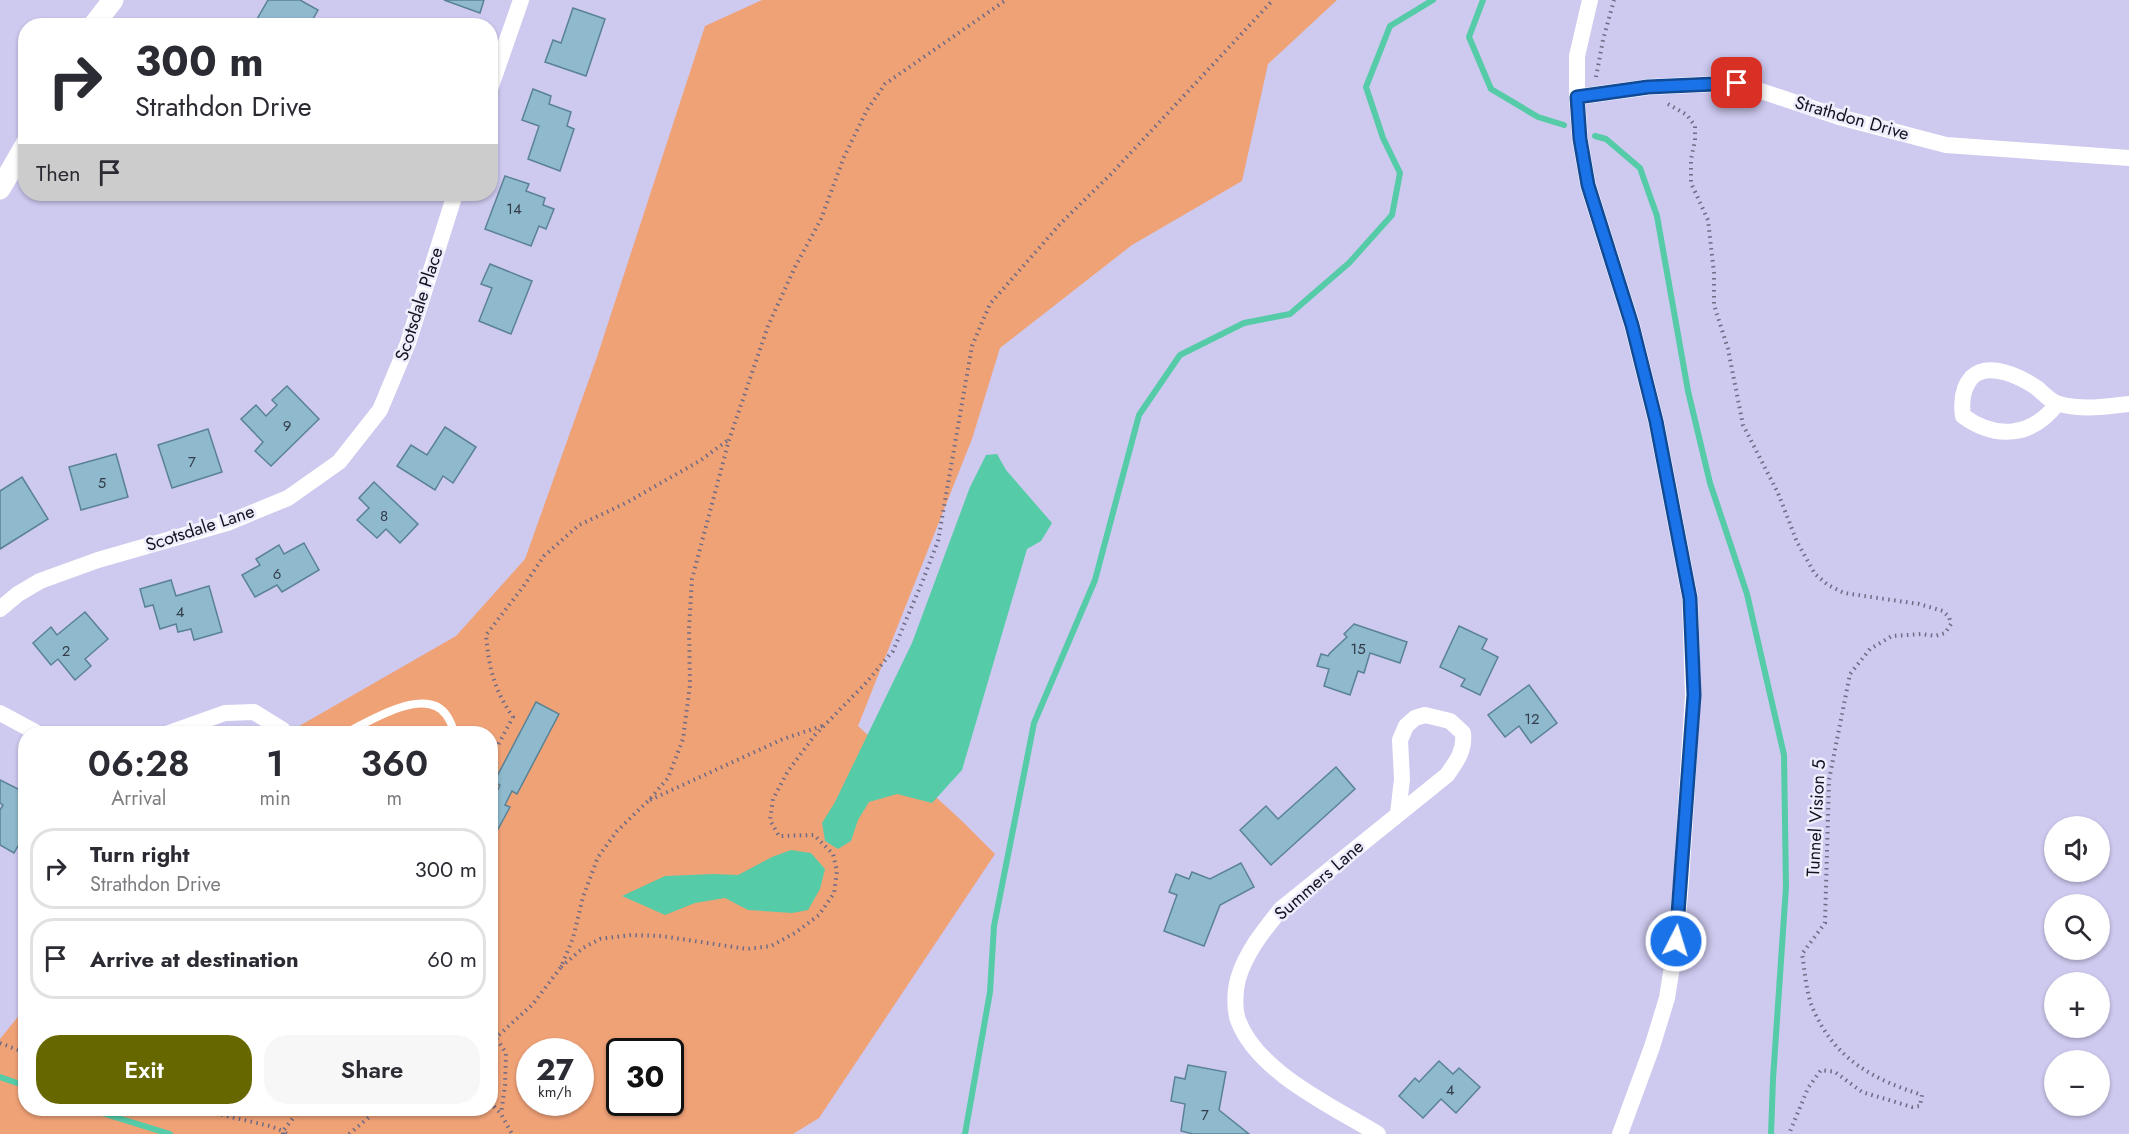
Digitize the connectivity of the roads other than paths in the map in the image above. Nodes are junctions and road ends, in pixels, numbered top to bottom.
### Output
1 (113, 0) edge
2 (521, 0) edge
3 (1590, 0) edge
4 (99, 18) edge
5 (498, 65) edge
6 (1577, 97) junction
7 (18, 158) edge
8 (2129, 158) edge
9 (0, 189) edge
10 (453, 201) edge
11 (2057, 404) junction
12 (2129, 404) edge
13 (377, 413) joint
14 (0, 609) edge
15 (0, 713) edge
16 (24, 726) edge
17 (188, 726) edge
18 (275, 726) edge
19 (361, 726) edge
20 (452, 726) edge
21 (1398, 814) junction
22 (1378, 1134) edge
23 (1620, 1134) edge

1 - 4 street
2 - 5 street
3 - 6 street
6 - 8 street, Strathdon Drive
6 - 23 street
7 - 9 street
10 - 13 street, Scotsdale Place
11 - 11 street
11 - 12 street
13 - 14 street, Scotsdale Lane
15 - 16 street
17 - 18 street
19 - 20 lane
21 - 21 street, Summers Lane
21 - 22 street, Summers Lane

